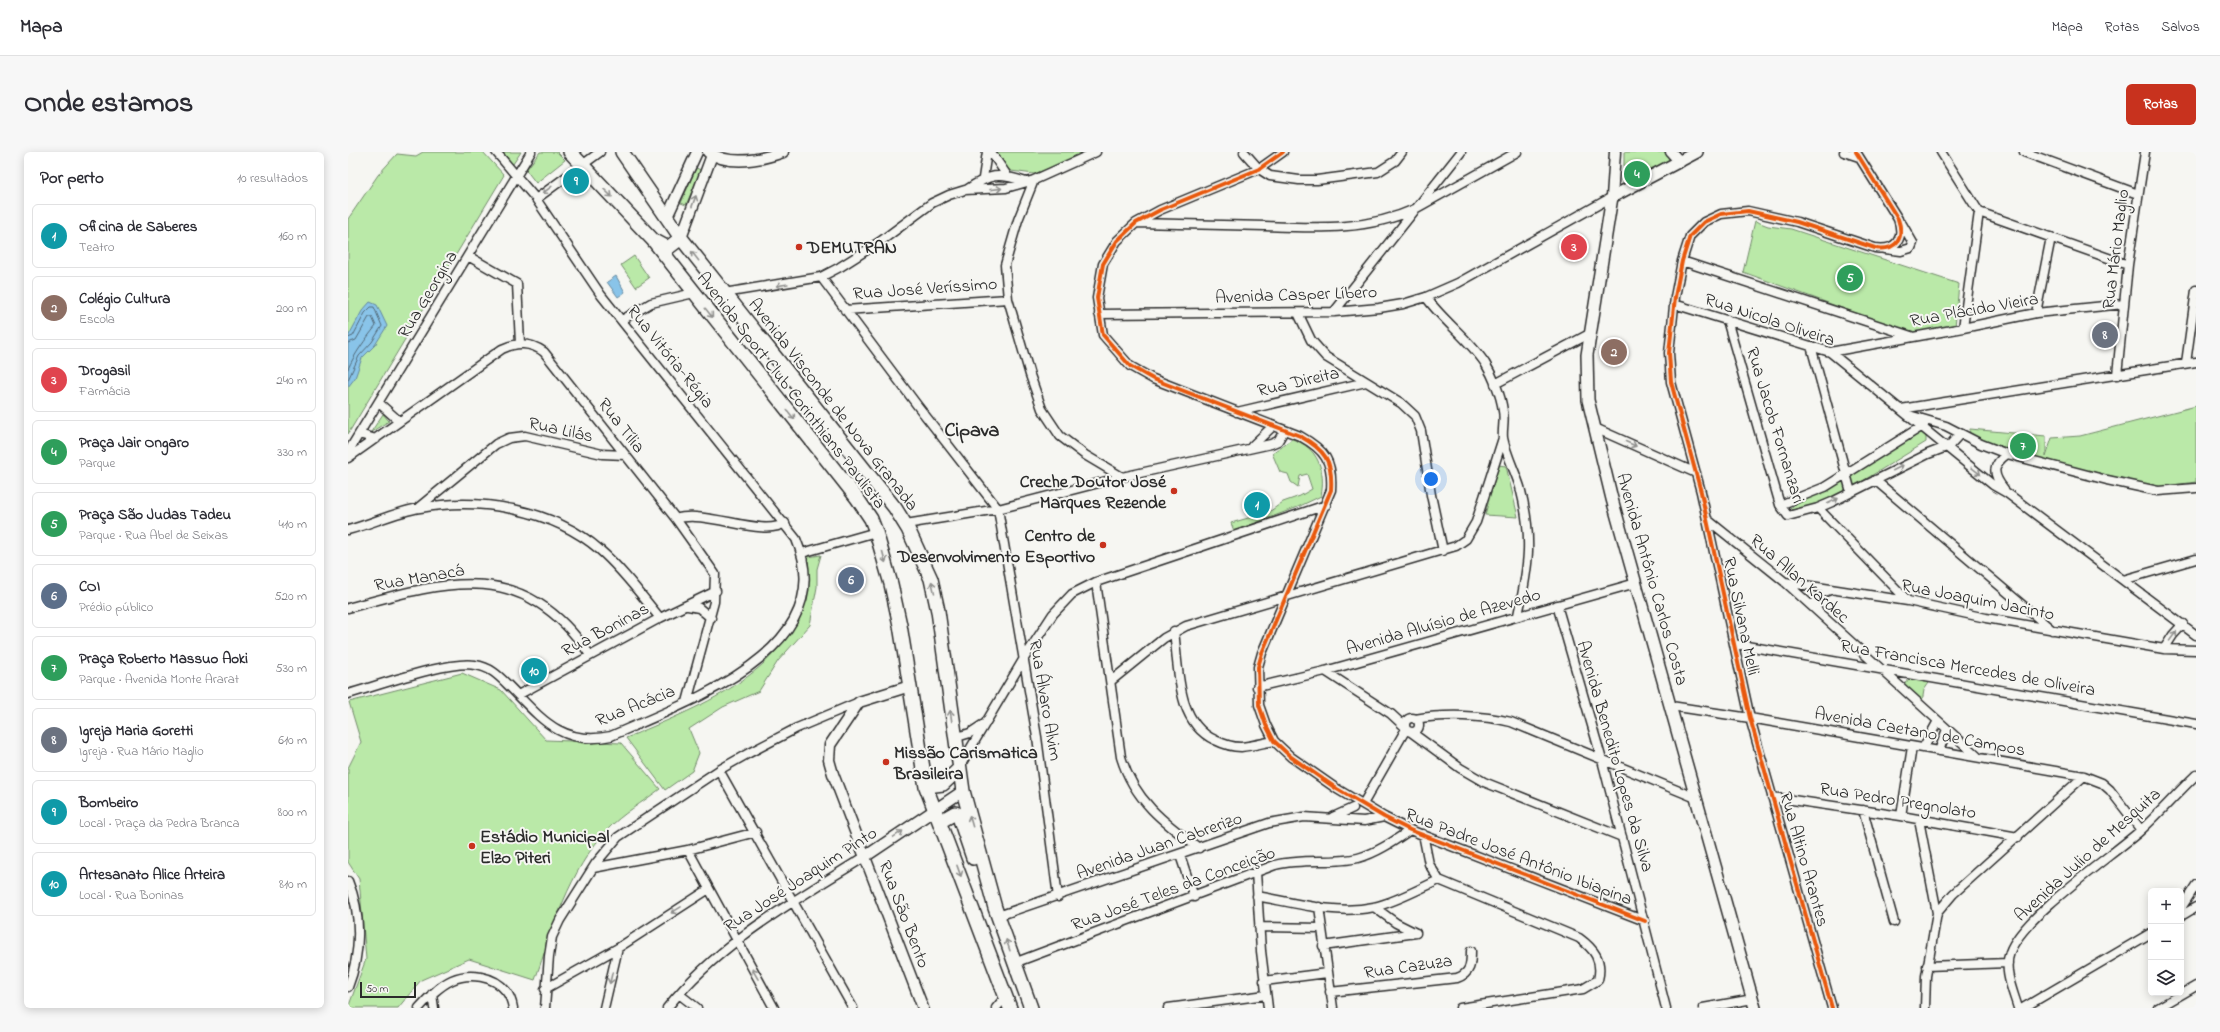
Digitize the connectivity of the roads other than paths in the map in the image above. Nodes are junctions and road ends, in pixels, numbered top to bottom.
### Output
1 (496, 152) edge
2 (531, 152) edge
3 (570, 152) edge
4 (600, 152) edge
5 (622, 152) edge
6 (697, 152) edge
7 (783, 152) edge
8 (986, 152) edge
9 (991, 152) edge
10 (1096, 152) edge
11 (1244, 152) edge
12 (1283, 152) edge
13 (1402, 152) edge
14 (1460, 152) edge
15 (1517, 152) edge
16 (1615, 152) edge
17 (1671, 152) edge
18 (1697, 152) edge
19 (1844, 152) edge
20 (1941, 152) edge
21 (2024, 152) edge
22 (2145, 152) edge
23 (710, 153) edge
24 (1858, 154) edge
25 (1680, 162) junction
26 (582, 164) junction
27 (1259, 169) junction
28 (1006, 174) junction
29 (517, 177) junction
30 (983, 178) junction
31 (1030, 181) junction
32 (965, 190) junction
33 (2138, 194) junction
34 (1612, 197) junction
35 (536, 199) junction
36 (1415, 209) junction
37 (1978, 212) junction
38 (667, 217) junction
39 (1898, 219) junction
40 (1136, 223) junction
41 (2050, 237) junction
42 (681, 238) junction
43 (653, 240) junction
44 (1885, 249) junction
45 (468, 256) junction
46 (1682, 261) junction
47 (2128, 265) junction
48 (821, 277) junction
49 (2196, 290) edge
50 (694, 293) junction
51 (724, 293) junction
52 (1426, 297) junction
53 (1008, 299) junction
54 (1674, 304) junction
55 (2124, 304) junction
56 (845, 310) junction
57 (1334, 312) junction
58 (1298, 313) junction
59 (2036, 313) junction
60 (1099, 314) junction
61 (622, 320) junction
62 (1727, 320) junction
63 (1963, 328) junction
64 (1591, 333) junction
65 (1911, 336) junction
66 (520, 343) junction
67 (1811, 346) junction
68 (1830, 352) junction
69 (2196, 362) edge
70 (2186, 363) junction
71 (2117, 375) junction
72 (1366, 382) junction
73 (1495, 384) junction
74 (379, 403) junction
75 (1938, 403) junction
76 (1901, 409) junction
77 (1236, 412) junction
78 (399, 421) junction
79 (1925, 422) junction
80 (1941, 424) junction
81 (1273, 426) junction
82 (1595, 428) junction
83 (1284, 431) junction
84 (359, 434) junction
85 (1960, 434) junction
86 (1932, 437) junction
87 (1503, 438) junction
88 (376, 440) junction
89 (1250, 448) junction
90 (1945, 448) junction
91 (348, 452) edge
92 (2008, 454) junction
93 (626, 455) junction
94 (348, 458) edge
95 (1696, 473) junction
96 (1845, 476) junction
97 (1122, 477) junction
98 (1875, 480) junction
99 (2196, 488) edge
100 (1851, 492) junction
101 (2007, 493) junction
102 (1326, 505) junction
103 (1780, 505) junction
104 (419, 508) junction
105 (998, 508) junction
106 (1818, 508) junction
107 (676, 519) junction
108 (1708, 520) junction
109 (785, 523) junction
110 (906, 524) junction
111 (348, 530) edge
112 (876, 532) junction
113 (1443, 551) junction
114 (802, 553) junction
115 (2196, 559) edge
116 (2123, 580) junction
117 (1096, 582) junction
118 (1785, 582) junction
119 (1636, 583) junction
120 (1830, 589) junction
121 (716, 591) junction
122 (1285, 596) junction
123 (1908, 601) junction
124 (1557, 605) junction
125 (688, 606) junction
126 (348, 608) edge
127 (1518, 615) junction
128 (1821, 616) junction
129 (660, 618) junction
130 (711, 618) junction
131 (2183, 624) junction
132 (2053, 630) junction
133 (1174, 632) junction
134 (2196, 635) edge
135 (1735, 644) junction
136 (2164, 649) junction
137 (2196, 650) edge
138 (590, 655) junction
139 (1023, 660) junction
140 (1876, 668) junction
141 (1325, 671) junction
142 (1111, 681) junction
143 (910, 686) junction
144 (1257, 687) junction
145 (348, 694) edge
146 (518, 695) junction
147 (687, 702) junction
148 (859, 702) junction
149 (1671, 706) junction
150 (1750, 718) junction
151 (1938, 721) junction
152 (984, 724) junction
153 (2196, 724) edge
154 (1412, 726) junction
155 (1947, 728) junction
156 (954, 738) junction
157 (1274, 741) junction
158 (1912, 747) junction
159 (1924, 748) junction
160 (1939, 751) junction
161 (1977, 757) junction
162 (1602, 760) junction
163 (958, 769) junction
164 (719, 770) junction
165 (2196, 775) edge
166 (2084, 776) junction
167 (924, 778) junction
168 (963, 791) junction
169 (1772, 797) junction
170 (1696, 798) junction
171 (1357, 805) junction
172 (1372, 810) junction
173 (1863, 810) junction
174 (938, 815) junction
175 (1901, 816) junction
176 (1384, 817) junction
177 (1333, 818) junction
178 (1351, 820) junction
179 (1919, 820) junction
180 (1364, 821) junction
181 (1410, 830) junction
182 (2141, 830) junction
183 (756, 832) junction
184 (1423, 834) junction
185 (1622, 837) junction
186 (2018, 837) junction
187 (1199, 848) junction
188 (688, 850) junction
189 (1180, 855) junction
190 (866, 856) junction
191 (593, 868) junction
192 (1256, 872) junction
193 (1439, 880) junction
194 (348, 881) edge
195 (2196, 885) edge
196 (709, 889) junction
197 (1258, 896) junction
198 (1058, 897) junction
199 (1194, 897) junction
200 (793, 902) junction
201 (2184, 903) edge
202 (1319, 907) junction
203 (1374, 907) junction
204 (2196, 907) edge
205 (996, 912) junction
206 (1937, 913) junction
207 (2184, 914) edge
208 (1645, 921) junction
209 (1894, 922) dead end
210 (1259, 927) junction
211 (1321, 928) junction
212 (2148, 935) edge
213 (736, 940) junction
214 (1323, 946) junction
215 (618, 948) junction
216 (1471, 951) dead end
217 (1014, 963) junction
218 (2008, 963) junction
219 (1927, 966) junction
220 (1327, 973) junction
221 (1264, 981) junction
222 (2196, 986) edge
223 (348, 987) edge
224 (545, 988) junction
225 (1330, 992) junction
226 (432, 994) junction
227 (679, 994) junction
228 (1266, 995) junction
229 (1008, 1002) edge
230 (1754, 1004) edge
231 (1191, 1006) edge
232 (419, 1008) edge
233 (434, 1008) edge
234 (513, 1008) edge
235 (545, 1008) edge
236 (604, 1008) edge
237 (667, 1008) edge
238 (697, 1008) edge
239 (774, 1008) edge
240 (853, 1008) edge
241 (923, 1008) edge
242 (996, 1008) edge
243 (1031, 1008) edge
244 (1168, 1008) edge
245 (1268, 1008) edge
246 (1333, 1008) edge
247 (1460, 1008) edge
248 (1666, 1008) edge
249 (1703, 1008) edge
250 (1832, 1008) edge
251 (1925, 1008) edge
252 (2018, 1008) edge
253 (2023, 1008) edge
254 (2158, 1008) edge

1 - 29 street, Rua Vitória-Régia
2 - 29 street, Rua Georgina
3 - 26 main road, Avenida Sport Club Corinthians Paulista
4 - 26 street
5 - 38 main road, Avenida Visconde de Nova Granada
6 - 38 street
7 - 23 street
8 - 30 street
9 - 28 street
10 - 31 street
11 - 27 street
12 - 27 street
13 - 27 street
14 - 36 street
15 - 36 street
16 - 34 street, Avenida Antônio Carlos Costa
17 - 25 street
18 - 25 main road
19 - 24 street
20 - 37 street
21 - 33 street
22 - 33 street, Rua Mário Maglio
42 -> 23 street
24 - 39 street
25 - 34 main road
26 -> 35 street
26 -> 43 main road, Avenida Sport Club Corinthians Paulista
27 - 40 street
28 - 30 street
28 - 31 street
29 - 35 street, Rua Vitória-Régia
29 - 45 street, Rua Georgina
30 - 32 street
32 -> 31 street
31 - 53 street
32 - 48 street
33 - 47 street, Rua Mário Maglio
34 - 52 street, Avenida Casper Líbero
34 - 64 main road, Avenida Antônio Carlos Costa
35 - 61 street, Rua Vitória-Régia
36 - 40 street
36 - 57 street
37 - 41 street
37 - 63 street
38 - 42 main road, Avenida Visconde de Nova Granada
39 - 44 street
39 - 44 street, Rua Silvana Melli
40 - 60 street
41 - 47 street
41 - 59 street
42 - 43 main road
51 -> 42 main road, Avenida Visconde de Nova Granada
43 - 50 main road, Avenida Sport Club Corinthians Paulista
44 - 46 street, Rua Silvana Melli
45 - 66 street
45 - 74 street, Rua Georgina
46 - 54 street, Rua Silvana Melli
46 - 65 street
47 - 55 street, Rua Mário Maglio
48 -> 51 street
48 - 56 street
49 - 70 street
50 - 61 street
50 -> 112 main road, Avenida Sport Club Corinthians Paulista
51 - 110 main road, Avenida Visconde de Nova Granada
52 - 57 street, Avenida Casper Líbero
52 - 73 street
53 - 56 street, Rua José Veríssimo
53 - 97 street
54 - 62 street, Rua Nicola Oliveira
54 - 95 street, Rua Silvana Melli
55 - 59 street, Rua Plácido Vieira
55 - 71 street, Rua Mário Maglio
56 - 105 street
57 - 58 street, Avenida Casper Líbero
58 - 60 street, Avenida Casper Líbero
58 - 72 street
59 - 63 street, Rua Plácido Vieira
60 - 77 street
61 - 109 street, Rua Vitória-Régia
62 - 67 street, Rua Nicola Oliveira
62 - 103 street, Rua Jacob Fornanzari
63 - 65 street, Rua Plácido Vieira
64 - 73 street
64 - 82 main road, Avenida Antônio Carlos Costa
65 - 68 street, Rua Plácido Vieira
66 - 78 street
66 - 93 street, Rua Tília
67 - 68 street, Rua Nicola Oliveira
67 - 96 street
68 - 76 street, Rua Nicola Oliveira
69 - 70 street
70 - 71 street
71 - 75 street
72 - 77 street, Rua Direita
72 - 113 street
73 - 87 street
74 - 78 street
74 - 84 street, Rua Georgina
75 - 76 street
75 - 79 street
76 - 79 street, Rua Nicola Oliveira
77 - 81 street
78 - 88 street
79 - 80 street, Rua Nicola Oliveira
79 - 86 street, Rua Nicola Oliveira
79 - 96 street
80 - 85 street, Rua Nicola Oliveira
80 - 86 street
81 - 83 street
81 - 89 street
82 -> 95 street
82 - 119 main road, Avenida Antônio Carlos Costa
83 - 89 street
83 - 102 street
84 - 88 street
84 - 91 street, Rua Georgina
85 - 90 street
85 - 92 street, Rua Nicola Oliveira
86 - 90 street, Rua Nicola Oliveira
87 - 113 street
87 - 127 street
88 - 94 street
89 - 97 street
98 -> 90 street
90 -> 101 street
92 - 99 street, Rua Nicola Oliveira
92 - 101 street
93 - 104 street, Rua Lilás
93 - 107 street, Rua Tília
95 - 108 street, Rua Silvana Melli
96 - 100 street
96 - 103 street
97 - 105 street
98 - 100 street
98 - 132 street
106 -> 100 street
101 - 116 street
102 - 117 street
102 - 122 street
103 - 106 street, Rua Jacob Fornanzari
104 - 111 street
104 - 129 street
105 - 110 street
105 - 139 street, Rua Álvaro Alvim
106 - 123 street
107 - 109 street
107 - 121 street, Rua Tília
108 - 118 street, Rua Allan Kardec
108 - 135 street, Rua Silvana Melli
109 - 114 street, Rua Vitória-Régia
156 -> 110 main road, Avenida Visconde de Nova Granada
112 - 114 street
112 -> 143 main road, Avenida Sport Club Corinthians Paulista
113 - 122 street
114 - 147 street, Rua Acácia
115 - 116 street
116 - 131 street
117 - 139 street
117 - 142 street
118 - 120 street, Rua Joaquim Jacinto
118 - 128 street, Rua Allan Kardec
119 - 124 street, Avenida Aluísio de Azevedo
119 - 149 main road, Avenida Antônio Carlos Costa
120 - 123 street, Rua Joaquim Jacinto
120 - 128 street
121 - 125 street, Rua Boninas
121 - 130 street, Rua Tília
122 - 133 street
122 - 144 street
123 - 132 street, Rua Joaquim Jacinto
124 - 127 street, Avenida Aluísio de Azevedo
124 - 162 street, Avenida Benedito Lopes da Silva
125 - 129 street, Rua Boninas
125 - 130 street
126 - 138 street, Rua Manacá
127 - 141 street, Avenida Aluísio de Azevedo
128 - 140 street, Rua Allan Kardec
129 - 138 street, Rua Boninas
130 - 147 street, Rua Tília
131 - 134 street
136 -> 131 street
132 - 136 street, Rua Joaquim Jacinto
133 - 142 street
133 - 157 street
135 - 140 street, Rua Francisca Mercedes de Oliveira
135 - 150 street, Rua Silvana Melli
136 - 137 street, Rua Joaquim Jacinto
138 - 146 street, Rua Boninas
139 - 152 street
139 - 198 street, Rua Álvaro Alvim
140 - 151 street, Rua Allan Kardec
140 - 153 street, Rua Francisca Mercedes de Oliveira
141 - 144 street, Avenida Aluísio de Azevedo
141 - 154 street
142 - 187 street
143 - 148 street
143 - 167 main road, Avenida Sport Club Corinthians Paulista
144 - 157 street
145 - 146 street, Rua Acácia
146 - 147 street, Rua Acácia
148 - 164 street
148 - 190 street, Rua São Bento
149 - 150 street, Avenida Caetano de Campos
149 - 170 main road, Avenida Antônio Carlos Costa
150 - 158 street, Avenida Caetano de Campos
150 - 169 street, Rua Altino Arantes
151 - 155 street, Rua Allan Kardec
151 - 159 street
152 - 156 street
152 - 163 street
154 - 162 street
154 - 171 street
154 - 185 street
155 - 160 street
155 - 161 street, Rua Allan Kardec
156 - 163 main road, Avenida Visconde de Nova Granada
157 - 171 street, Rua Padre José Antônio Ibiapina
158 - 159 street, Avenida Caetano de Campos
158 - 175 street
159 - 160 street, Avenida Caetano de Campos
160 - 161 street, Avenida Caetano de Campos
161 - 166 street, Avenida Caetano de Campos
162 - 170 street
162 - 185 street, Avenida Benedito Lopes da Silva
163 - 167 main road
163 - 168 main road, Avenida Visconde de Nova Granada
164 - 183 street
164 - 191 street
165 - 182 street, Avenida Julio de Mesquita
166 - 182 street, Avenida Caetano de Campos
166 - 186 street
167 - 174 main road, Avenida Sport Club Corinthians Paulista
168 - 174 street, Rua José Joaquim Pinto
205 -> 168 main road, Avenida Visconde de Nova Granada
169 - 173 street, Rua Pedro Pregnolato
169 - 250 street, Rua Altino Arantes
170 - 230 main road, Avenida Antônio Carlos Costa
171 - 172 street, Rua Padre José Antônio Ibiapina
171 - 177 street, Avenida Juan Cabrerizo
171 - 178 street
172 - 176 street, Rua Padre José Antônio Ibiapina
172 - 180 street
173 - 175 street, Rua Pedro Pregnolato
173 - 209 street
190 -> 174 street, Rua José Joaquim Pinto
174 - 205 main road
174 -> 229 main road, Avenida Sport Club Corinthians Paulista
175 - 179 street, Rua Pedro Pregnolato
176 - 180 street, Avenida Juan Cabrerizo
176 - 181 street, Rua Padre José Antônio Ibiapina
177 - 178 street, Avenida Juan Cabrerizo
177 - 187 street, Avenida Juan Cabrerizo
178 - 180 street, Avenida Juan Cabrerizo
179 - 186 street, Rua Pedro Pregnolato
179 - 206 street
181 - 184 street, Rua Padre José Antônio Ibiapina
181 - 192 street, Rua José Teles da Conceição
182 - 218 street, Avenida Julio de Mesquita
183 - 188 street
183 - 200 street
184 - 193 street
184 - 208 street, Rua Padre José Antônio Ibiapina
185 - 208 street, Avenida Benedito Lopes da Silva
186 - 206 street
187 - 189 street, Avenida Juan Cabrerizo
188 - 191 street
188 - 196 street
189 - 198 street, Avenida Juan Cabrerizo
189 - 199 street
190 - 200 street, Rua José Joaquim Pinto
190 - 241 street, Rua São Bento
191 - 224 street
192 - 197 street
192 - 199 street, Rua José Teles da Conceição
193 - 203 street
193 - 247 street
194 - 223 street
195 - 201 street
196 - 213 street
196 -> 215 street
197 - 202 street
197 - 210 street
198 - 205 street, Avenida Juan Cabrerizo
199 - 217 street, Rua José Teles da Conceição
200 - 213 street, Rua José Joaquim Pinto
200 - 240 street
202 - 203 street
202 - 211 street
203 - 214 street
204 - 207 street
217 -> 205 main road, Avenida Visconde de Nova Granada
206 - 219 street
208 - 248 street, Avenida Benedito Lopes da Silva
210 - 211 street
210 - 221 street
211 - 214 street
212 - 253 street
213 - 227 street, Rua José Joaquim Pinto
239 -> 213 street
214 - 220 street
215 - 224 street
215 -> 236 street
216 - 225 street, Rua Cazuza
217 - 243 main road, Avenida Visconde de Nova Granada
218 - 219 street
218 - 252 street, Avenida Julio de Mesquita
219 - 251 street
220 - 221 street
220 - 225 street
221 - 228 street
222 - 254 street
224 - 235 street
225 - 246 street
226 - 232 street
226 - 233 street
226 - 234 street
227 - 237 street, Rua José Joaquim Pinto
227 - 238 street
228 - 231 street
228 - 245 street
229 - 242 street
230 - 249 street
231 - 244 street

